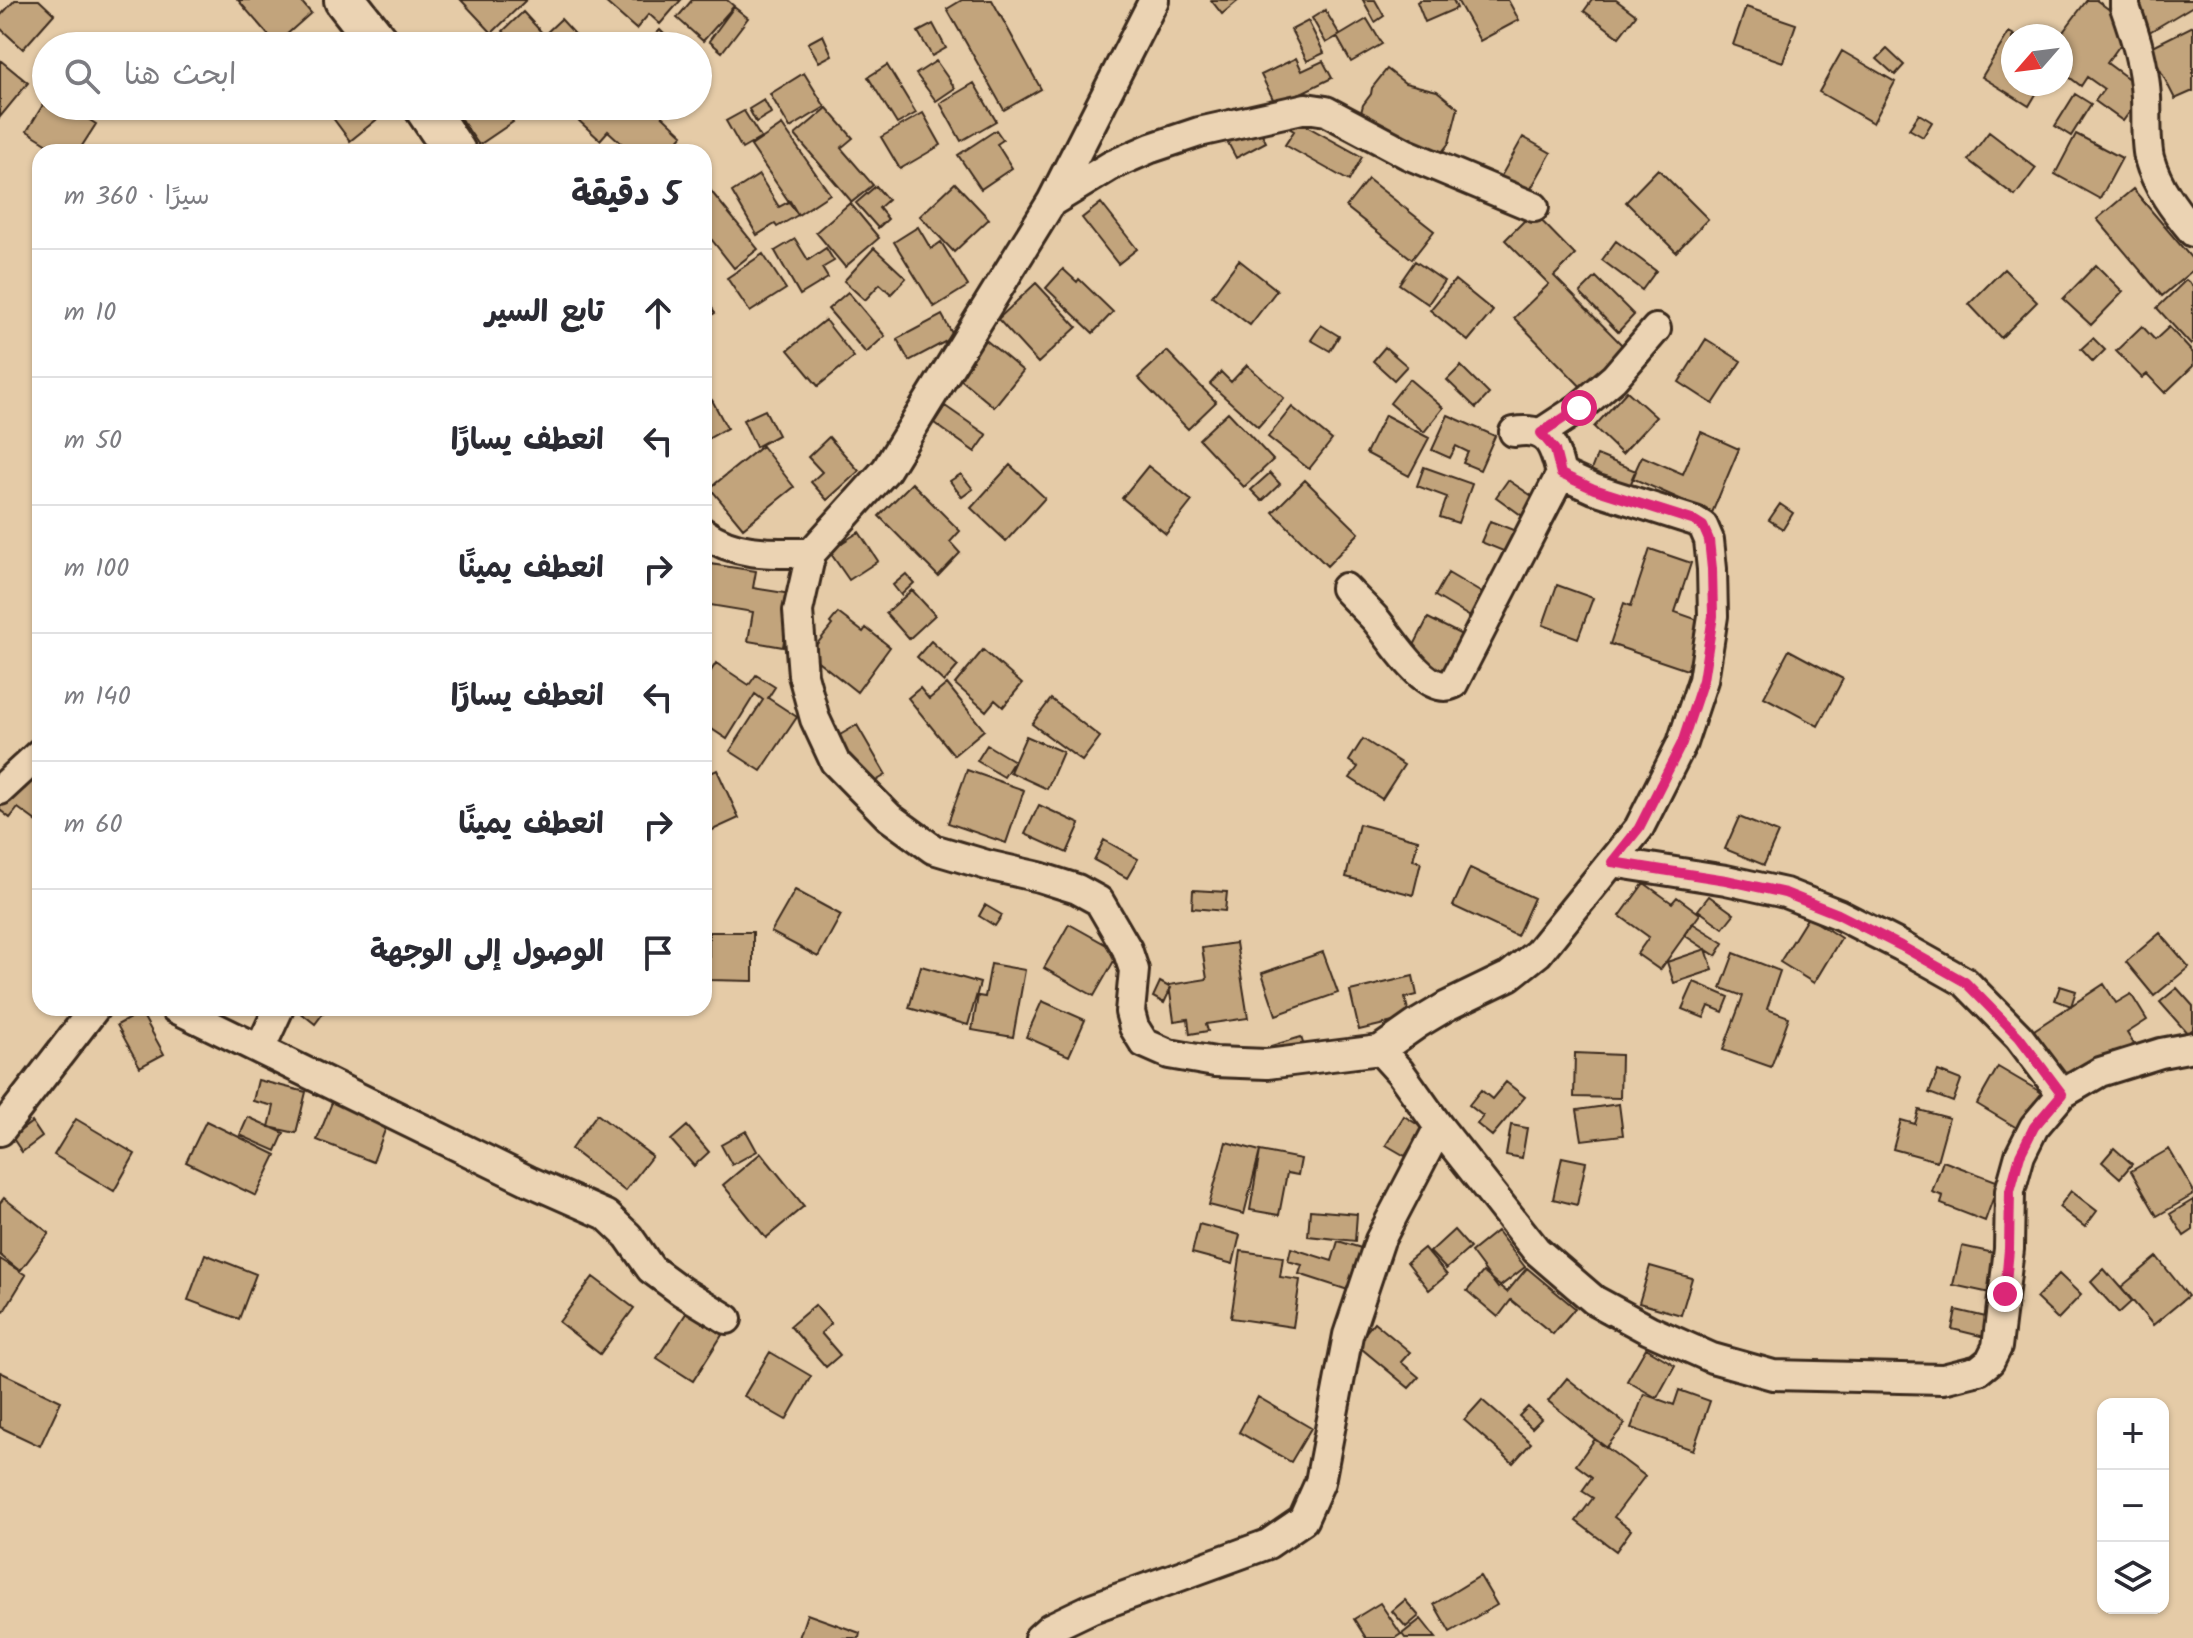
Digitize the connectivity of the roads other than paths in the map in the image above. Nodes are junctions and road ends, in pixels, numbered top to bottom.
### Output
1 (345, 0) edge
2 (1154, 0) edge
3 (2125, 0) edge
4 (370, 32) edge
5 (433, 120) edge
6 (450, 144) edge
7 (1052, 201) junction
8 (1534, 207) dead end
9 (2193, 232) edge
10 (1656, 329) dead end
11 (1561, 474) junction
12 (712, 539) edge
13 (811, 553) junction
14 (1345, 588) dead end
15 (32, 760) edge
16 (0, 790) edge
17 (1612, 862) junction
18 (89, 1016) edge
19 (192, 1016) edge
20 (275, 1016) edge
21 (2193, 1047) edge
22 (260, 1049) junction
23 (1380, 1050) junction
24 (2062, 1094) junction
25 (1439, 1127) junction
26 (0, 1131) edge
27 (727, 1319) dead end
28 (1039, 1638) edge

1 - 4 street
2 - 7 street
3 - 9 street
5 - 6 street
7 - 8 street
7 - 13 street
10 - 11 street
11 - 14 street
11 - 17 street
12 - 13 street
13 - 23 street
15 - 16 street
17 - 23 street
17 - 24 street
18 - 26 street
19 - 22 street
20 - 22 street
21 - 24 street
22 - 27 street
23 - 25 street
24 - 25 street
25 - 28 street

